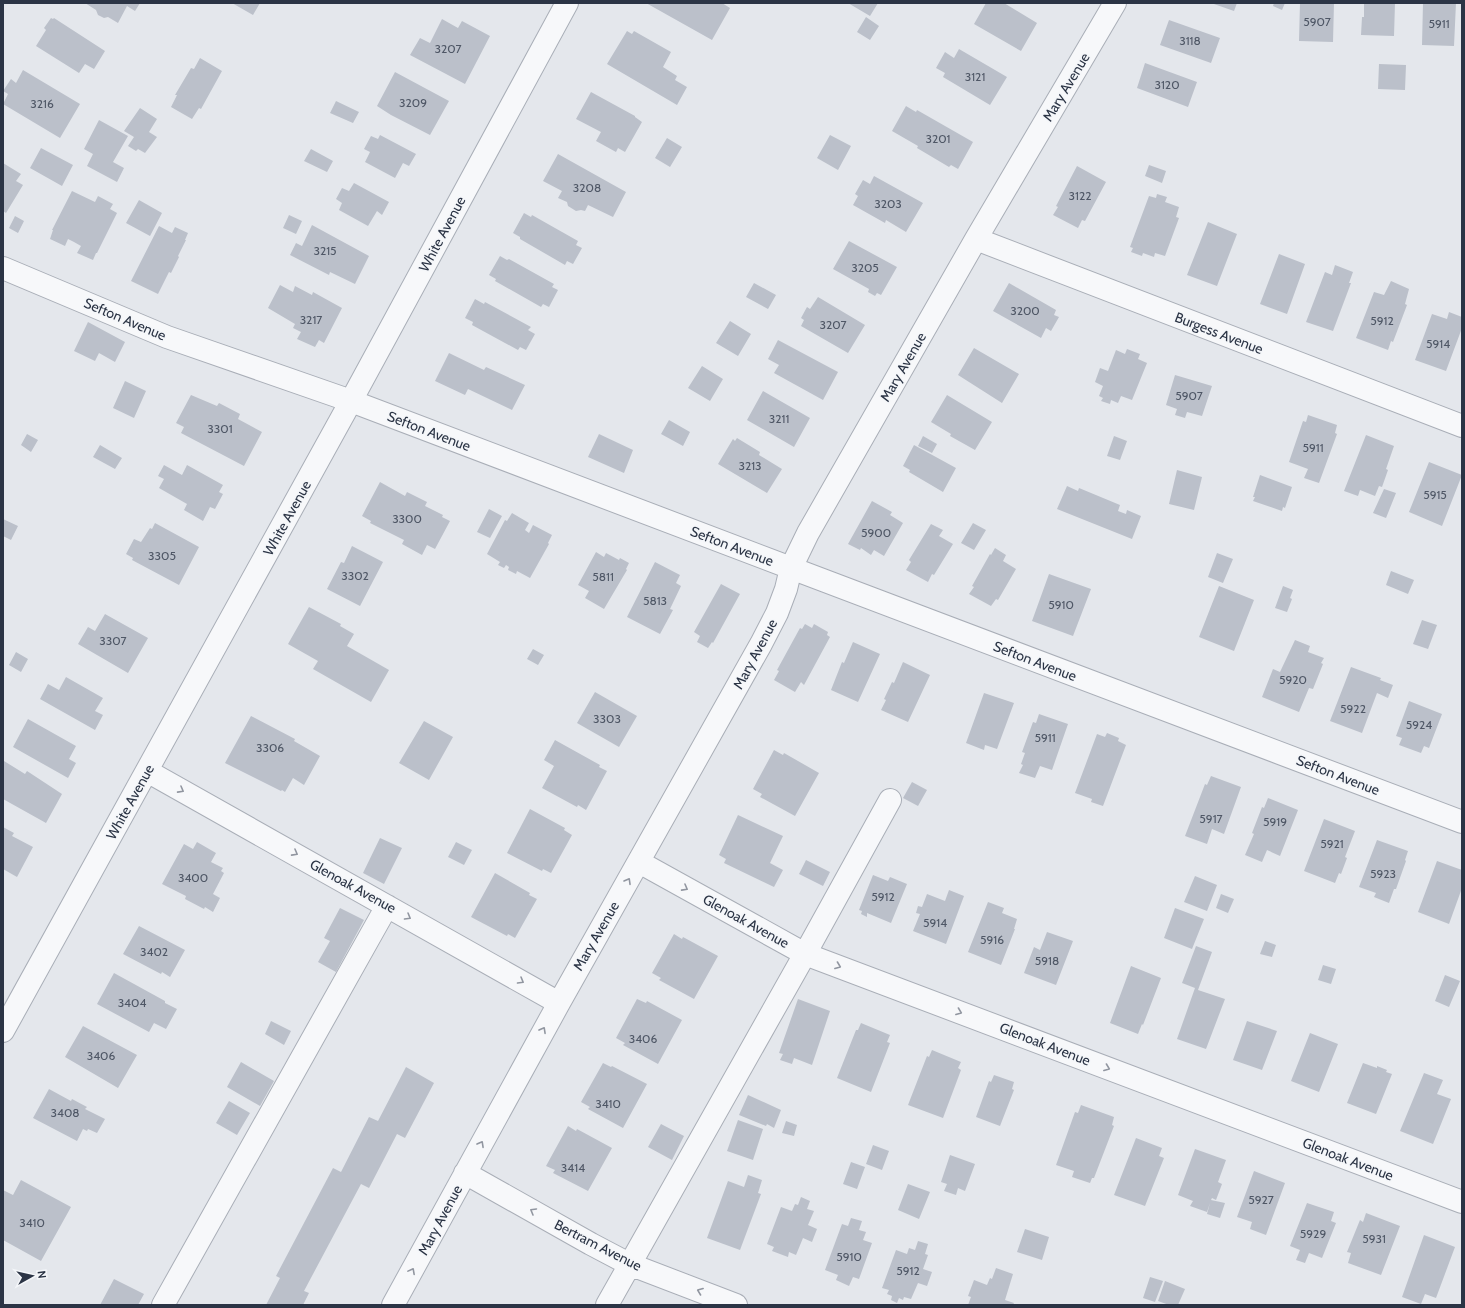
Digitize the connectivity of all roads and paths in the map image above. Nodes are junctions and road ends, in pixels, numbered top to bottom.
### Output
1 (567, 3) edge
2 (1115, 3) edge
3 (976, 239) junction
4 (3, 268) edge
5 (352, 401) junction
6 (1462, 426) edge
7 (791, 568) junction
8 (147, 770) junction
9 (890, 800) dead end
10 (1462, 822) edge
11 (639, 862) junction
12 (387, 906) junction
13 (805, 954) junction
14 (559, 1003) junction
15 (3, 1031) edge
16 (465, 1173) junction
17 (1462, 1202) edge
18 (629, 1264) junction
19 (163, 1305) edge
20 (394, 1305) edge
21 (607, 1305) edge
22 (736, 1305) edge

1 - 5 street, White Avenue
2 - 3 street, Mary Avenue
3 - 6 street, Burgess Avenue
3 - 7 street, Mary Avenue
4 - 5 street, Sefton Avenue
5 - 7 street, Sefton Avenue
5 - 8 street, White Avenue
7 - 10 street, Sefton Avenue
7 - 11 street, Mary Avenue
8 -> 12 street, Glenoak Avenue
8 - 15 street, White Avenue
9 - 13 street
11 -> 13 street, Glenoak Avenue
14 -> 11 street, Mary Avenue
12 -> 14 street, Glenoak Avenue
12 - 19 street
13 -> 17 street, Glenoak Avenue
13 - 18 street
16 -> 14 street, Mary Avenue
18 -> 16 street, Bertram Avenue
20 -> 16 street, Mary Avenue
18 - 21 street
22 -> 18 street, Bertram Avenue

